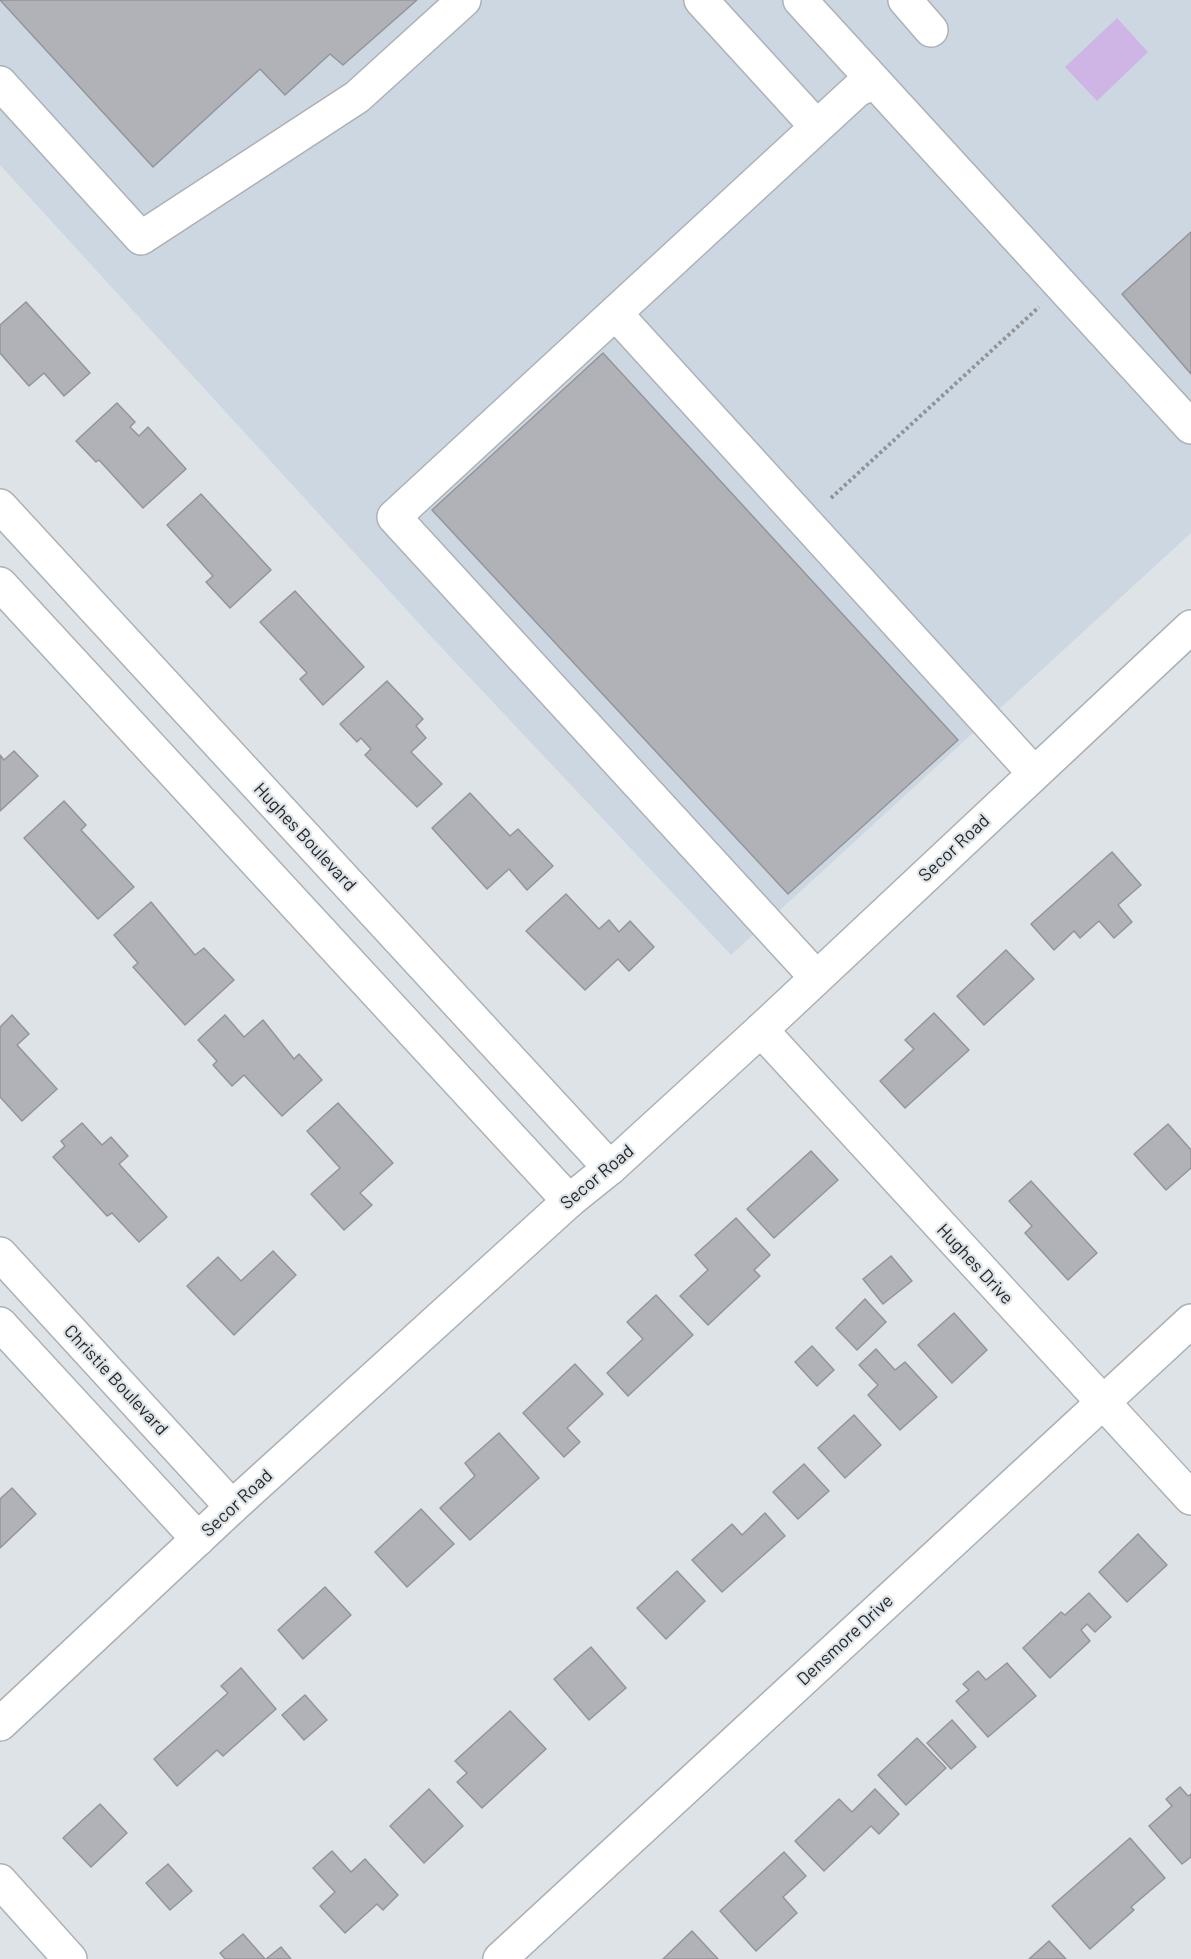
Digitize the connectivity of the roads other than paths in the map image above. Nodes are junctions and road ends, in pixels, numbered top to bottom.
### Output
1 (464, 0) edge
2 (701, 0) edge
3 (800, 0) edge
4 (905, 0) edge
5 (931, 30) dead end
6 (875, 82) junction
7 (0, 83) edge
8 (817, 126) junction
9 (616, 314) junction
10 (1191, 427) edge
11 (0, 506) edge
12 (0, 584) edge
13 (1191, 627) edge
14 (1034, 773) junction
15 (816, 977) junction
16 (761, 1030) junction
17 (610, 1168) junction
18 (569, 1201) junction
19 (0, 1254) edge
20 (1191, 1321) edge
21 (0, 1324) edge
22 (1102, 1403) junction
23 (1191, 1498) edge
24 (232, 1507) junction
25 (198, 1539) junction
26 (0, 1724) edge
27 (0, 1881) edge
28 (70, 1959) edge
29 (500, 1959) edge

1 - 7 street
2 - 8 street
3 - 6 street
4 - 5 street
6 - 8 street
6 - 10 street
8 - 9 street
9 - 14 street
9 - 15 street
11 - 17 street, Hughes Boulevard
12 - 18 street
13 - 14 street, Secor Road
14 - 15 street, Secor Road
15 - 16 street, Secor Road
16 - 17 street, Secor Road
16 - 22 street, Hughes Drive
17 - 18 street, Secor Road
18 - 24 street, Secor Road
19 - 24 street, Christie Boulevard
20 - 22 street, Densmore Drive
21 - 25 street
22 - 23 street, Hughes Drive
22 - 29 street, Densmore Drive
24 - 25 street, Secor Road
25 - 26 street, Secor Road
27 - 28 street

